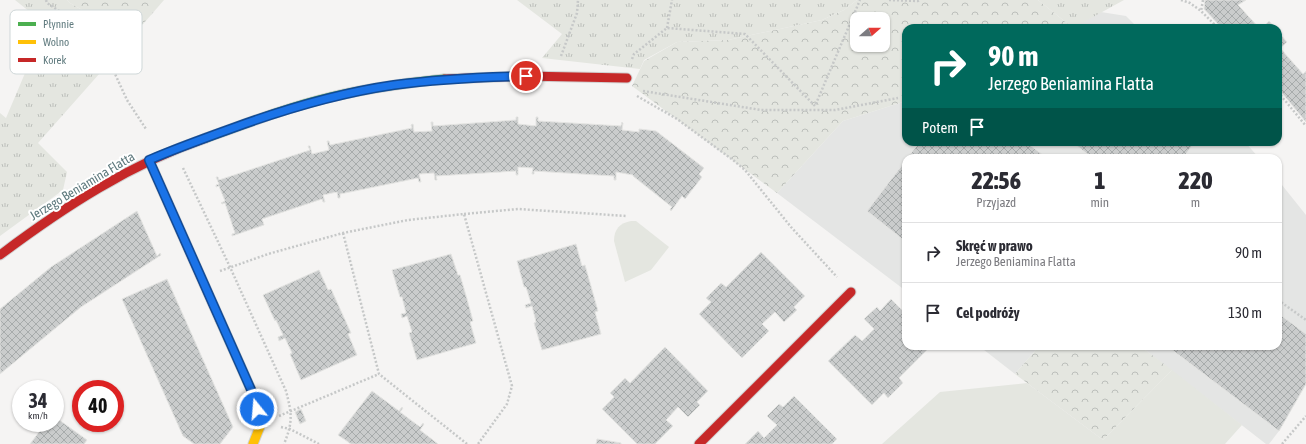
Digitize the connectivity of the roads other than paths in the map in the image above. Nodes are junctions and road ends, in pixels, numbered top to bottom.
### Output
1 (628, 78) road end
2 (149, 160) junction
3 (0, 255) edge
4 (851, 292) road end
5 (254, 444) edge
6 (699, 444) edge

1 - 2 street, Jerzego Beniamina Flatta
2 - 3 street, Jerzego Beniamina Flatta
2 - 5 street
4 - 6 street

